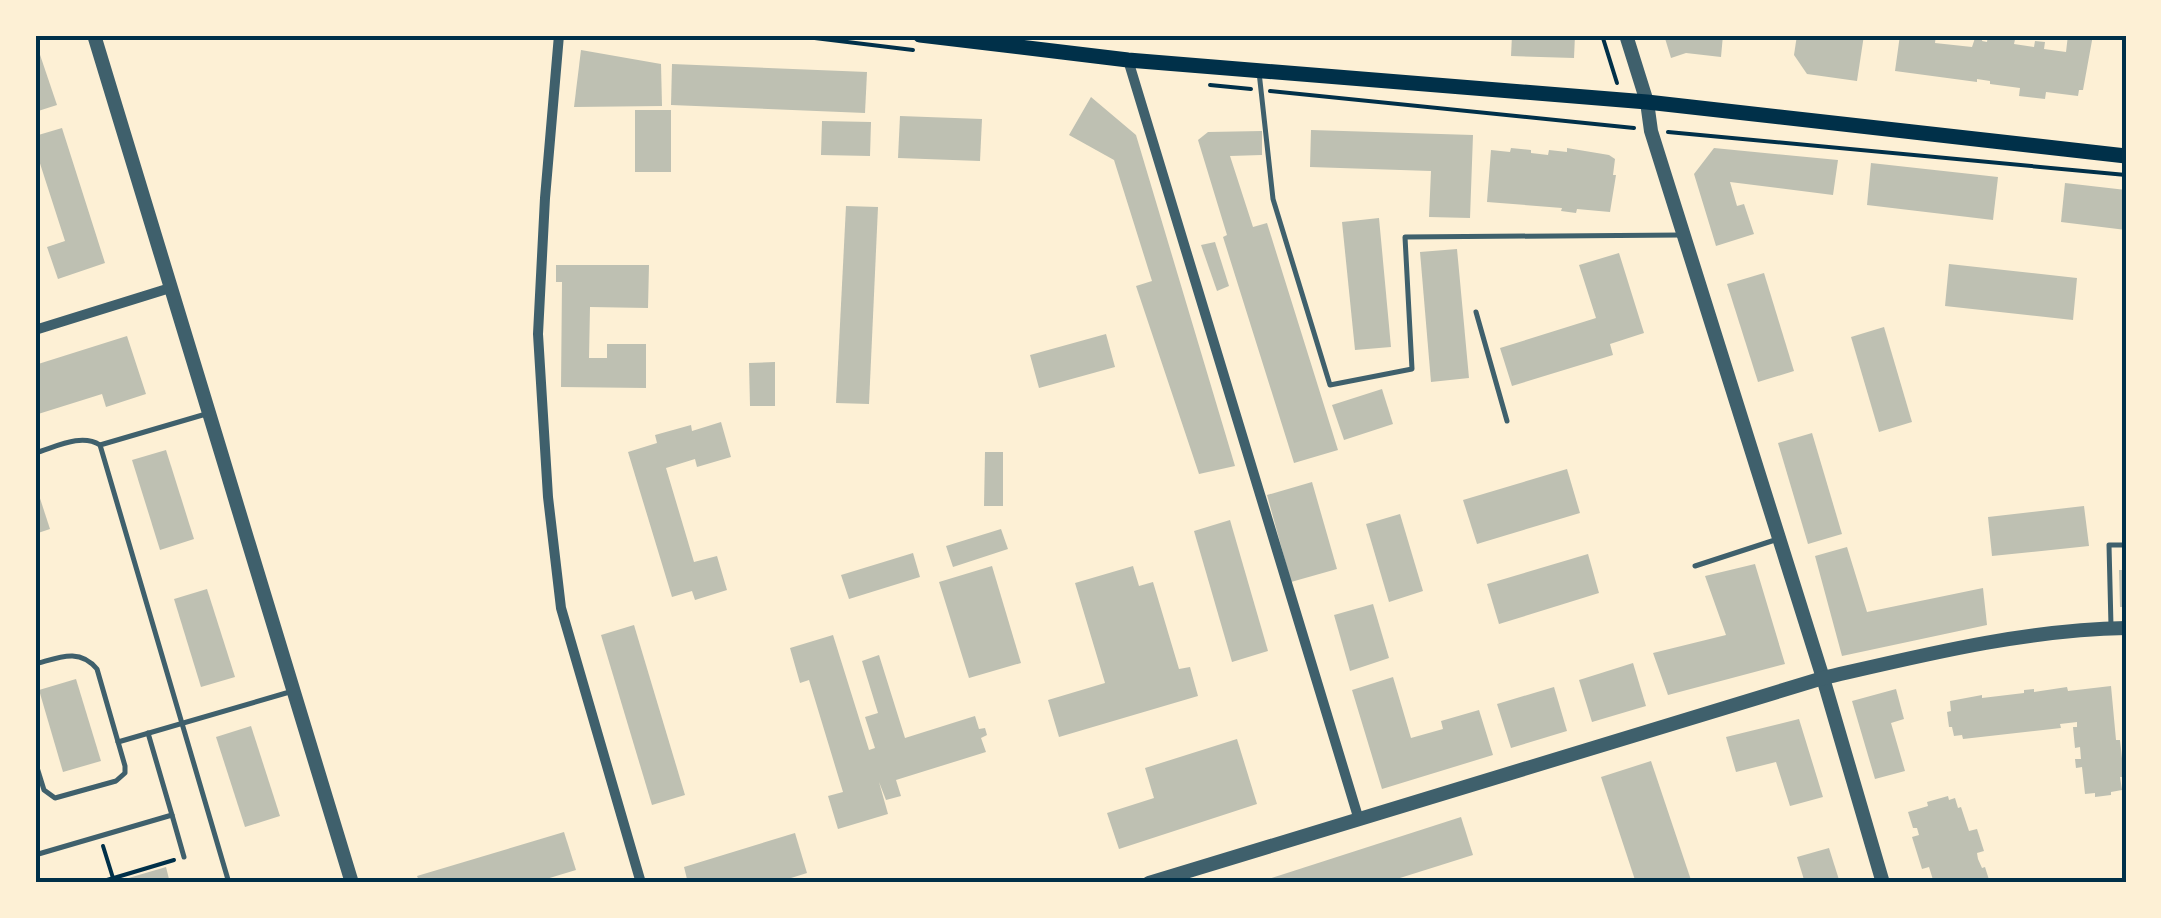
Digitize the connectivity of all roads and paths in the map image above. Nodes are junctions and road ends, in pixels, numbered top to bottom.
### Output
1 (94, 35) edge
2 (559, 35) edge
3 (790, 35) edge
4 (1602, 35) edge
5 (1626, 35) edge
6 (922, 43) edge
7 (1128, 60) junction
8 (1259, 70) junction
9 (1207, 84) dead end
10 (1261, 90) junction
11 (1622, 100) junction
12 (1647, 102) junction
13 (1627, 127) junction
14 (1651, 131) junction
15 (2126, 156) edge
16 (2126, 175) edge
17 (1684, 235) junction
18 (170, 288) junction
19 (1476, 312) dead end
20 (35, 330) edge
21 (208, 414) junction
22 (1508, 421) dead end
23 (100, 445) junction
24 (35, 453) edge
25 (1779, 538) junction
26 (2126, 545) edge
27 (1695, 566) dead end
28 (2119, 629) edge
29 (35, 664) edge
30 (1823, 678) junction
31 (293, 691) junction
32 (182, 723) junction
33 (148, 733) junction
34 (118, 742) junction
35 (35, 761) edge
36 (172, 815) junction
37 (1359, 820) junction
38 (100, 836) junction
39 (35, 855) edge
40 (184, 858) joint
41 (113, 878) junction
42 (97, 883) edge
43 (229, 883) edge
44 (352, 883) edge
45 (642, 883) edge
46 (1149, 883) edge
47 (1882, 883) edge

1 - 18 street
2 - 45 street
3 - 6 path
4 - 11 path
5 - 12 street
6 - 7 main road
7 - 8 main road
7 - 37 street
8 - 10 lane
8 - 11 main road
9 - 10 path
10 - 13 path
10 - 17 lane
11 - 12 main road
11 - 13 path
12 - 14 street
12 - 15 main road
13 - 14 path
14 - 16 path
14 - 17 street
17 - 25 street
18 - 20 street
18 - 21 street
19 - 22 lane
21 - 23 lane
21 - 31 street
23 - 24 lane
23 - 32 lane
25 - 27 lane
25 - 30 street
26 - 28 lane
28 - 30 street
29 - 34 lane
30 - 37 street
30 - 47 street
31 - 32 lane
31 - 44 street
32 - 33 lane
32 - 43 lane
33 - 34 lane
33 - 36 lane
34 - 35 lane
36 - 38 lane
36 - 40 lane
37 - 46 street
38 - 39 lane
38 - 41 path
40 - 41 path
41 - 42 path

